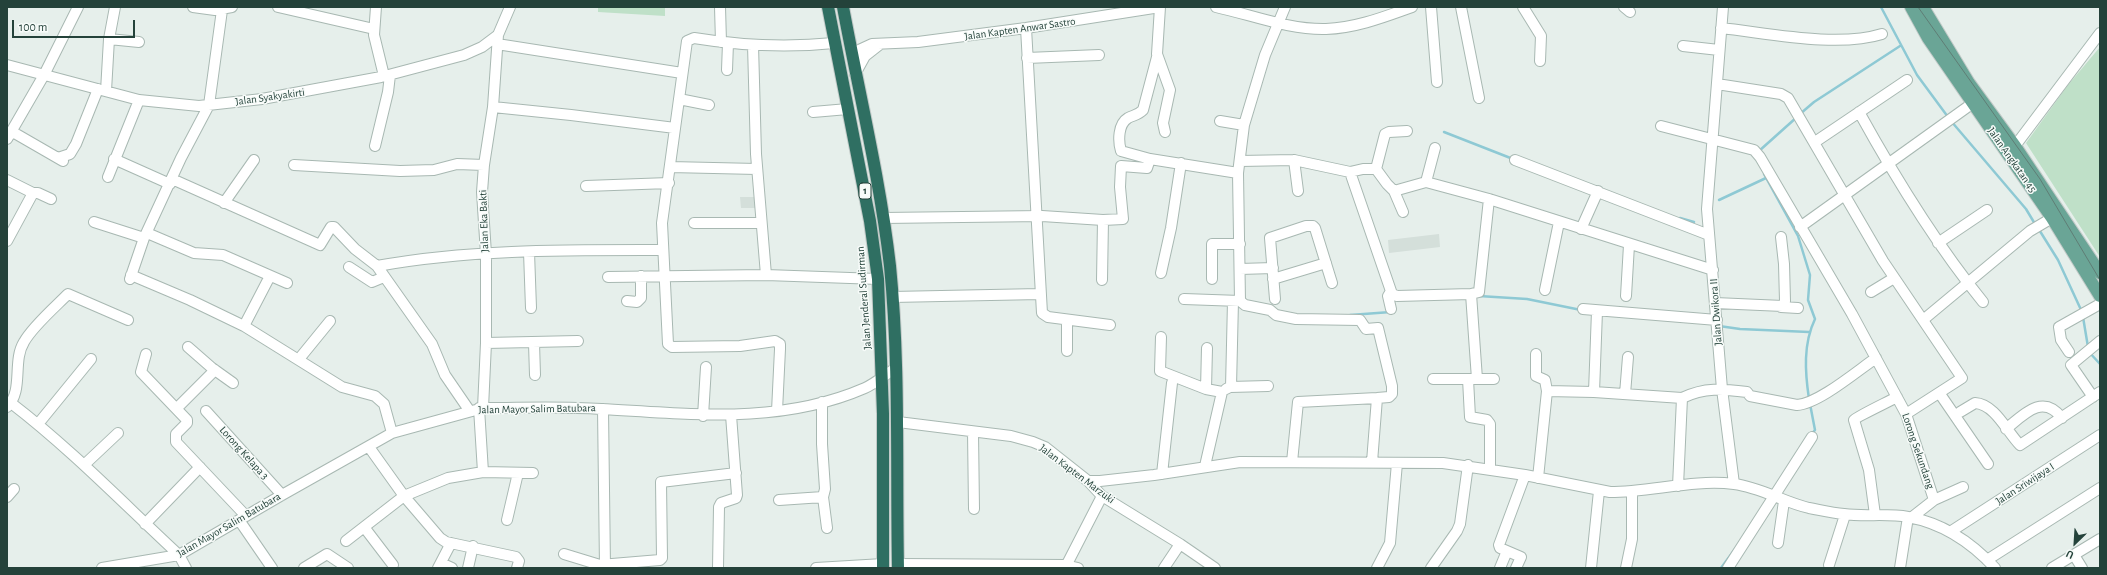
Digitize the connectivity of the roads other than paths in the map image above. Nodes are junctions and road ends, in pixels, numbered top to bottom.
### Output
1 (78, 7) edge
2 (115, 7) edge
3 (193, 7) edge
4 (278, 7) edge
5 (376, 7) edge
6 (510, 7) edge
7 (720, 7) edge
8 (828, 7) edge
9 (843, 7) edge
10 (1160, 7) edge
11 (1216, 7) edge
12 (1284, 7) edge
13 (1412, 7) edge
14 (1431, 7) edge
15 (1461, 7) edge
16 (1523, 7) edge
17 (1723, 7) edge
18 (1911, 7) edge
19 (1923, 7) edge
20 (221, 8) edge
21 (1278, 22) junction
22 (1026, 28) junction
23 (1721, 28) junction
24 (374, 29) junction
25 (2100, 33) edge
26 (1882, 34) dead end
27 (109, 39) junction
28 (497, 40) junction
29 (139, 42) dead end
30 (724, 43) junction
31 (834, 43) junction
32 (879, 44) junction
33 (753, 45) junction
34 (1682, 46) dead end
35 (1719, 50) junction
36 (1098, 55) dead end
37 (1158, 57) junction
38 (1027, 58) junction
39 (853, 61) junction
40 (1540, 61) dead end
41 (839, 63) junction
42 (7, 65) edge
43 (727, 70) dead end
44 (682, 73) junction
45 (856, 74) junction
46 (44, 75) junction
47 (387, 76) junction
48 (1907, 80) dead end
49 (1437, 82) dead end
50 (1717, 84) junction
51 (102, 90) junction
52 (1479, 98) dead end
53 (679, 99) junction
54 (139, 100) junction
55 (1972, 104) junction
56 (209, 105) junction
57 (709, 105) dead end
58 (493, 107) junction
59 (848, 109) junction
60 (813, 112) dead end
61 (1859, 112) junction
62 (1220, 121) dead end
63 (1244, 125) junction
64 (1661, 126) dead end
65 (675, 128) junction
66 (1407, 131) dead end
67 (1164, 132) dead end
68 (1713, 134) junction
69 (9, 135) edge
70 (1815, 142) junction
71 (375, 146) dead end
72 (2015, 146) junction
73 (1435, 148) dead end
74 (114, 159) junction
75 (1150, 159) junction
76 (254, 160) dead end
77 (1294, 160) junction
78 (1515, 160) dead end
79 (1240, 161) junction
80 (1181, 163) junction
81 (1888, 164) junction
82 (294, 165) dead end
83 (484, 165) junction
84 (670, 167) junction
85 (757, 169) junction
86 (1376, 169) junction
87 (1350, 172) junction
88 (1238, 174) junction
89 (108, 177) dead end
90 (7, 180) edge
91 (171, 181) junction
92 (1426, 182) junction
93 (669, 183) junction
94 (586, 186) dead end
95 (1298, 191) dead end
96 (1394, 191) junction
97 (1598, 191) junction
98 (33, 193) junction
99 (1844, 195) junction
100 (51, 199) dead end
101 (1489, 199) junction
102 (224, 203) junction
103 (1987, 210) dead end
104 (1403, 212) dead end
105 (1036, 216) junction
106 (883, 218) junction
107 (2052, 218) junction
108 (1104, 220) junction
109 (94, 222) dead end
110 (1559, 222) junction
111 (694, 223) dead end
112 (760, 223) junction
113 (1800, 227) junction
114 (1581, 229) junction
115 (146, 235) junction
116 (1709, 235) junction
117 (1781, 237) dead end
118 (7, 241) edge
119 (2067, 242) junction
120 (1938, 243) junction
121 (1240, 244) junction
122 (1629, 245) junction
123 (2083, 247) junction
124 (663, 250) junction
125 (529, 252) junction
126 (486, 254) junction
127 (1326, 263) junction
128 (377, 266) junction
129 (349, 267) dead end
130 (1240, 270) junction
131 (1713, 270) junction
132 (1161, 273) dead end
133 (2100, 273) edge
134 (1273, 274) junction
135 (766, 275) junction
136 (270, 276) junction
137 (641, 276) junction
138 (384, 277) junction
139 (608, 277) dead end
140 (665, 278) junction
141 (1894, 278) junction
142 (878, 279) junction
143 (1212, 279) dead end
144 (1102, 280) dead end
145 (287, 283) dead end
146 (1332, 283) dead end
147 (1968, 284) junction
148 (1545, 290) dead end
149 (1391, 292) junction
150 (1871, 292) dead end
151 (1040, 294) junction
152 (1471, 296) junction
153 (1626, 296) dead end
154 (2100, 296) edge
155 (892, 297) junction
156 (1184, 299) dead end
157 (1275, 299) dead end
158 (627, 301) dead end
159 (1237, 301) junction
160 (1983, 302) dead end
161 (1715, 303) junction
162 (2100, 304) edge
163 (1781, 307) junction
164 (531, 308) dead end
165 (1798, 308) dead end
166 (1391, 309) dead end
167 (1583, 309) dead end
168 (1597, 311) junction
169 (128, 320) dead end
170 (1067, 320) junction
171 (1923, 320) junction
172 (330, 321) dead end
173 (1717, 324) junction
174 (1110, 325) dead end
175 (244, 326) junction
176 (1161, 337) dead end
177 (578, 341) dead end
178 (486, 343) junction
179 (534, 343) junction
180 (2097, 343) edge
181 (188, 347) dead end
182 (1207, 348) dead end
183 (1067, 351) dead end
184 (2069, 352) dead end
185 (146, 354) dead end
186 (1536, 354) dead end
187 (1628, 356) dead end
188 (1876, 358) junction
189 (91, 359) dead end
190 (299, 359) junction
191 (706, 367) dead end
192 (896, 368) junction
193 (215, 370) junction
194 (535, 374) dead end
195 (882, 377) junction
196 (1494, 378) dead end
197 (1433, 379) dead end
198 (1472, 379) junction
199 (233, 383) dead end
200 (1172, 383) dead end
201 (1268, 386) dead end
202 (1206, 389) junction
203 (1227, 389) junction
204 (1722, 389) junction
205 (1547, 391) junction
206 (1594, 392) junction
207 (1625, 394) junction
208 (1940, 394) junction
209 (2096, 394) edge
210 (1897, 397) junction
211 (1377, 398) junction
212 (1682, 398) junction
213 (822, 402) junction
214 (9, 405) edge
215 (177, 408) junction
216 (481, 408) junction
217 (603, 409) junction
218 (469, 410) junction
219 (206, 411) dead end
220 (777, 411) junction
221 (1960, 412) dead end
222 (1906, 414) junction
223 (732, 415) junction
224 (703, 416) junction
225 (2062, 418) junction
226 (898, 422) junction
227 (38, 424) junction
228 (2006, 429) junction
229 (973, 432) junction
230 (118, 433) dead end
231 (392, 433) junction
232 (2100, 435) edge
233 (1812, 437) dead end
234 (369, 447) junction
235 (1292, 462) junction
236 (1372, 462) junction
237 (1397, 463) junction
238 (1988, 464) dead end
239 (84, 465) junction
240 (1205, 466) junction
241 (1468, 466) junction
242 (200, 468) junction
243 (1490, 469) junction
244 (483, 472) junction
245 (736, 472) junction
246 (518, 473) junction
247 (533, 473) dead end
248 (1162, 474) junction
249 (1525, 475) junction
250 (1538, 478) junction
251 (1088, 481) junction
252 (1734, 484) junction
253 (1678, 486) junction
254 (1962, 487) dead end
255 (2100, 488) edge
256 (14, 489) dead end
257 (1599, 491) junction
258 (1632, 492) junction
259 (282, 494) junction
260 (1772, 495) junction
261 (404, 496) junction
262 (1102, 496) junction
263 (7, 497) edge
264 (823, 497) junction
265 (779, 500) dead end
266 (1934, 500) junction
267 (1784, 501) junction
268 (974, 509) dead end
269 (1845, 514) junction
270 (1876, 515) junction
271 (1910, 517) junction
272 (242, 518) junction
273 (507, 520) dead end
274 (145, 524) junction
275 (364, 527) junction
276 (827, 528) dead end
277 (1950, 532) junction
278 (2100, 540) edge
279 (346, 541) dead end
280 (451, 543) junction
281 (1778, 543) dead end
282 (1180, 544) junction
283 (473, 546) junction
284 (1507, 551) junction
285 (564, 554) dead end
286 (179, 555) junction
287 (2074, 555) junction
288 (1987, 560) junction
289 (393, 565) dead end
290 (439, 565) edge
291 (1830, 565) dead end
292 (127, 566) edge
293 (605, 566) edge
294 (883, 566) edge
295 (898, 566) edge
296 (1065, 567) edge
297 (102, 568) edge
298 (186, 568) edge
299 (272, 568) edge
300 (304, 568) edge
301 (348, 568) edge
302 (452, 568) edge
303 (468, 568) edge
304 (517, 568) edge
305 (718, 568) edge
306 (816, 568) edge
307 (1078, 568) edge
308 (1164, 568) edge
309 (1215, 568) edge
310 (1377, 568) edge
311 (1431, 568) edge
312 (1500, 568) edge
313 (1516, 568) edge
314 (1591, 568) edge
315 (1626, 568) edge
316 (1728, 568) edge
317 (1900, 568) edge
318 (1995, 568) edge
319 (2052, 568) edge
320 (2082, 568) edge

1 - 46 street
2 - 27 street
3 - 20 street
4 - 24 street
5 - 24 street
6 - 28 street, Jalan Syakyakirti
7 - 30 street
8 - 31 highway, Jalan Jenderal Sudirman / 1
9 - 39 highway, 1
10 - 22 street, Jalan Kapten Anwar Sastro
10 - 37 street
11 - 21 street
12 - 21 street
13 - 21 street
14 - 49 street
15 - 52 street
16 - 40 street
17 - 23 street, Jalan Dwikora II
18 - 55 main road, Jalan Angkatan 45
19 - 72 main road
20 - 56 street
21 - 63 street
22 - 32 street, Jalan Kapten Anwar Sastro
22 - 38 street
23 - 26 street
23 - 35 street, Jalan Dwikora II
24 - 47 street
25 - 72 street
27 - 29 street
27 - 51 street
28 - 44 street
28 - 47 street, Jalan Syakyakirti
28 - 58 street, Jalan Eka Bakti
30 - 33 street
30 - 43 street
30 - 44 street
31 - 33 street
31 - 41 highway, Jalan Jenderal Sudirman / 1
32 - 39 street, Jalan Kapten Anwar Sastro
32 - 45 street
33 - 85 street
34 - 35 street
35 - 50 street, Jalan Dwikora II
36 - 38 street
37 - 67 street
37 - 75 street
38 - 105 street
39 - 41 highway
39 - 45 highway, 1
41 - 59 highway, Jalan Jenderal Sudirman / 1
42 - 46 street, Jalan Syakyakirti
44 - 53 street
45 - 106 highway, 1
46 - 51 street, Jalan Syakyakirti
46 - 69 street
47 - 56 street, Jalan Syakyakirti
47 - 71 street
48 - 61 street
50 - 68 street, Jalan Dwikora II
50 - 70 street
51 - 54 street, Jalan Syakyakirti
51 - 69 street
53 - 57 street
53 - 65 street
54 - 56 street, Jalan Syakyakirti
54 - 74 street
55 - 81 street
55 - 107 main road, Jalan Angkatan 45
56 - 91 street
58 - 65 street
58 - 83 street, Jalan Eka Bakti
59 - 60 street
59 - 142 highway, Jalan Jenderal Sudirman / 1
61 - 70 street
61 - 81 street
62 - 63 street
63 - 79 street
64 - 68 street
65 - 84 street
66 - 86 street
68 - 113 street, Lorong Sekundang
68 - 116 street, Jalan Dwikora II
70 - 99 street
72 - 123 main road
73 - 92 street
74 - 89 street
74 - 91 street
75 - 80 street
75 - 108 street
76 - 102 street
77 - 79 street
77 - 87 street
77 - 95 street
78 - 97 street
79 - 88 street
80 - 88 street
80 - 132 street
81 - 99 street
81 - 120 street
82 - 83 street
83 - 126 street, Jalan Eka Bakti
84 - 85 street
84 - 93 street
85 - 112 street
86 - 87 street
86 - 96 street
87 - 149 street
88 - 121 street
90 - 98 street
91 - 102 street
91 - 115 street
92 - 96 street
92 - 101 street
93 - 94 street
93 - 124 street
96 - 104 street
97 - 114 street
97 - 116 street
98 - 100 street
98 - 118 street
99 - 113 street
99 - 141 street
101 - 110 street
101 - 152 street
102 - 128 street
103 - 120 street
105 - 106 street
105 - 108 street
105 - 151 street
106 - 155 highway, 1
107 - 119 main road, Jalan Angkatan 45
107 - 147 street
108 - 144 street
109 - 115 street
110 - 114 street
110 - 148 street
111 - 112 street
112 - 135 street
113 - 188 street, Lorong Sekundang
114 - 122 street
115 - 136 street
115 - 175 street
116 - 131 street, Jalan Dwikora II
117 - 163 street
119 - 123 main road
119 - 154 main road, Jalan Angkatan 45
120 - 147 street
121 - 130 street
121 - 143 street
122 - 131 street
122 - 153 street
123 - 133 main road
124 - 125 street
124 - 140 street
125 - 126 street
125 - 164 street
126 - 128 street
126 - 178 street, Jalan Eka Bakti
127 - 134 street
127 - 134 street
127 - 146 street
128 - 138 street
129 - 138 street
130 - 134 street
130 - 159 street
131 - 161 street, Jalan Dwikora II
134 - 157 street
135 - 140 street
135 - 142 street
136 - 145 street
136 - 175 street
137 - 139 street
137 - 140 street
137 - 158 street
138 - 218 street
140 - 220 street
141 - 150 street
141 - 171 street
142 - 195 highway, Jalan Jenderal Sudirman / 1
147 - 160 street
147 - 171 street
149 - 152 street
149 - 166 street
151 - 155 street
151 - 170 street
152 - 198 street
155 - 192 highway, 1
156 - 159 street
159 - 203 street
159 - 211 street
161 - 163 street
161 - 173 street, Jalan Dwikora II
162 - 184 street
163 - 165 street
167 - 168 street
168 - 173 street
168 - 206 street
169 - 214 street
170 - 174 street
170 - 183 street
171 - 208 street
172 - 190 street
173 - 204 street, Jalan Dwikora II
175 - 190 street
176 - 202 street
177 - 179 street
178 - 179 street
178 - 216 street, Jalan Eka Bakti
179 - 194 street
180 - 209 street
181 - 193 street
182 - 202 street
185 - 215 street
186 - 205 street
187 - 207 street
188 - 204 street
188 - 210 street, Lorong Sekundang
189 - 227 street
190 - 231 street
191 - 224 street
192 - 195 street, Jalan Mayor Salim Batubara
192 - 226 highway, 1
193 - 199 street
193 - 215 street
195 - 213 street, Jalan Mayor Salim Batubara
195 - 294 highway, Jalan Jenderal Sudirman / 1
196 - 198 street
197 - 198 street
198 - 243 street
200 - 248 street
201 - 203 street
202 - 203 street
203 - 240 street
204 - 212 street
204 - 252 street, Jalan Dwikora II
205 - 206 street
205 - 250 street
206 - 207 street
207 - 212 street
208 - 222 street
208 - 238 street
209 - 225 street
210 - 222 street, Lorong Sekundang
210 - 270 street
211 - 235 street
211 - 236 street
212 - 253 street
213 - 220 street, Jalan Mayor Salim Batubara
213 - 264 street
214 - 227 street
215 - 242 street
216 - 217 street, Jalan Mayor Salim Batubara
216 - 218 street, Jalan Mayor Salim Batubara
216 - 244 street, Jalan Eka Bakti
217 - 224 street, Jalan Mayor Salim Batubara
217 - 293 street
218 - 231 street, Jalan Mayor Salim Batubara
219 - 259 street, Lorong Kelapa 3
220 - 223 street, Jalan Mayor Salim Batubara
221 - 228 street
222 - 266 street, Lorong Sekundang
223 - 224 street, Jalan Mayor Salim Batubara
223 - 245 street
225 - 228 street
225 - 228 street
226 - 229 street, Jalan Kapten Marzuki
226 - 295 highway, 1
227 - 239 street
229 - 251 street, Jalan Kapten Marzuki
229 - 268 street
230 - 239 street
231 - 234 street, Jalan Mayor Salim Batubara
232 - 277 street, Jalan Sriwijaya I
233 - 260 street
234 - 259 street, Jalan Mayor Salim Batubara
234 - 261 street
235 - 236 street
235 - 240 street
236 - 237 street
237 - 241 street
237 - 310 street
239 - 274 street
240 - 248 street
241 - 243 street
241 - 311 street
242 - 272 street
242 - 274 street
243 - 249 street
244 - 246 street
244 - 261 street
245 - 293 street
245 - 305 street
246 - 247 street
246 - 273 street
248 - 251 street
249 - 250 street
249 - 284 street
250 - 257 street
251 - 262 street, Jalan Kapten Marzuki
252 - 253 street
252 - 260 street
253 - 258 street
254 - 266 street
255 - 288 street
256 - 263 street
257 - 258 street
257 - 314 street
258 - 315 street
259 - 272 street, Jalan Mayor Salim Batubara
260 - 267 street
260 - 316 street
261 - 275 street
261 - 280 street
262 - 282 street, Jalan Kapten Marzuki
262 - 296 street
264 - 265 street
264 - 276 street
266 - 271 street, Lorong Sekundang
267 - 269 street
267 - 281 street
269 - 270 street
269 - 291 street
270 - 271 street
271 - 277 street
271 - 317 street
272 - 286 street, Jalan Mayor Salim Batubara
272 - 299 street
274 - 286 street
275 - 279 street
275 - 289 street
277 - 288 street
278 - 287 street
280 - 283 street
280 - 290 street
282 - 308 street
282 - 309 street, Jalan Kapten Marzuki
283 - 303 street
283 - 304 street
284 - 312 street
284 - 313 street
285 - 293 street
286 - 292 street, Jalan Mayor Salim Batubara
286 - 298 street
287 - 319 street
287 - 320 street
288 - 318 street
290 - 302 street
292 - 297 street, Jalan Mayor Salim Batubara
294 - 295 highway
294 - 306 street
295 - 296 street
296 - 307 street
300 - 301 street

